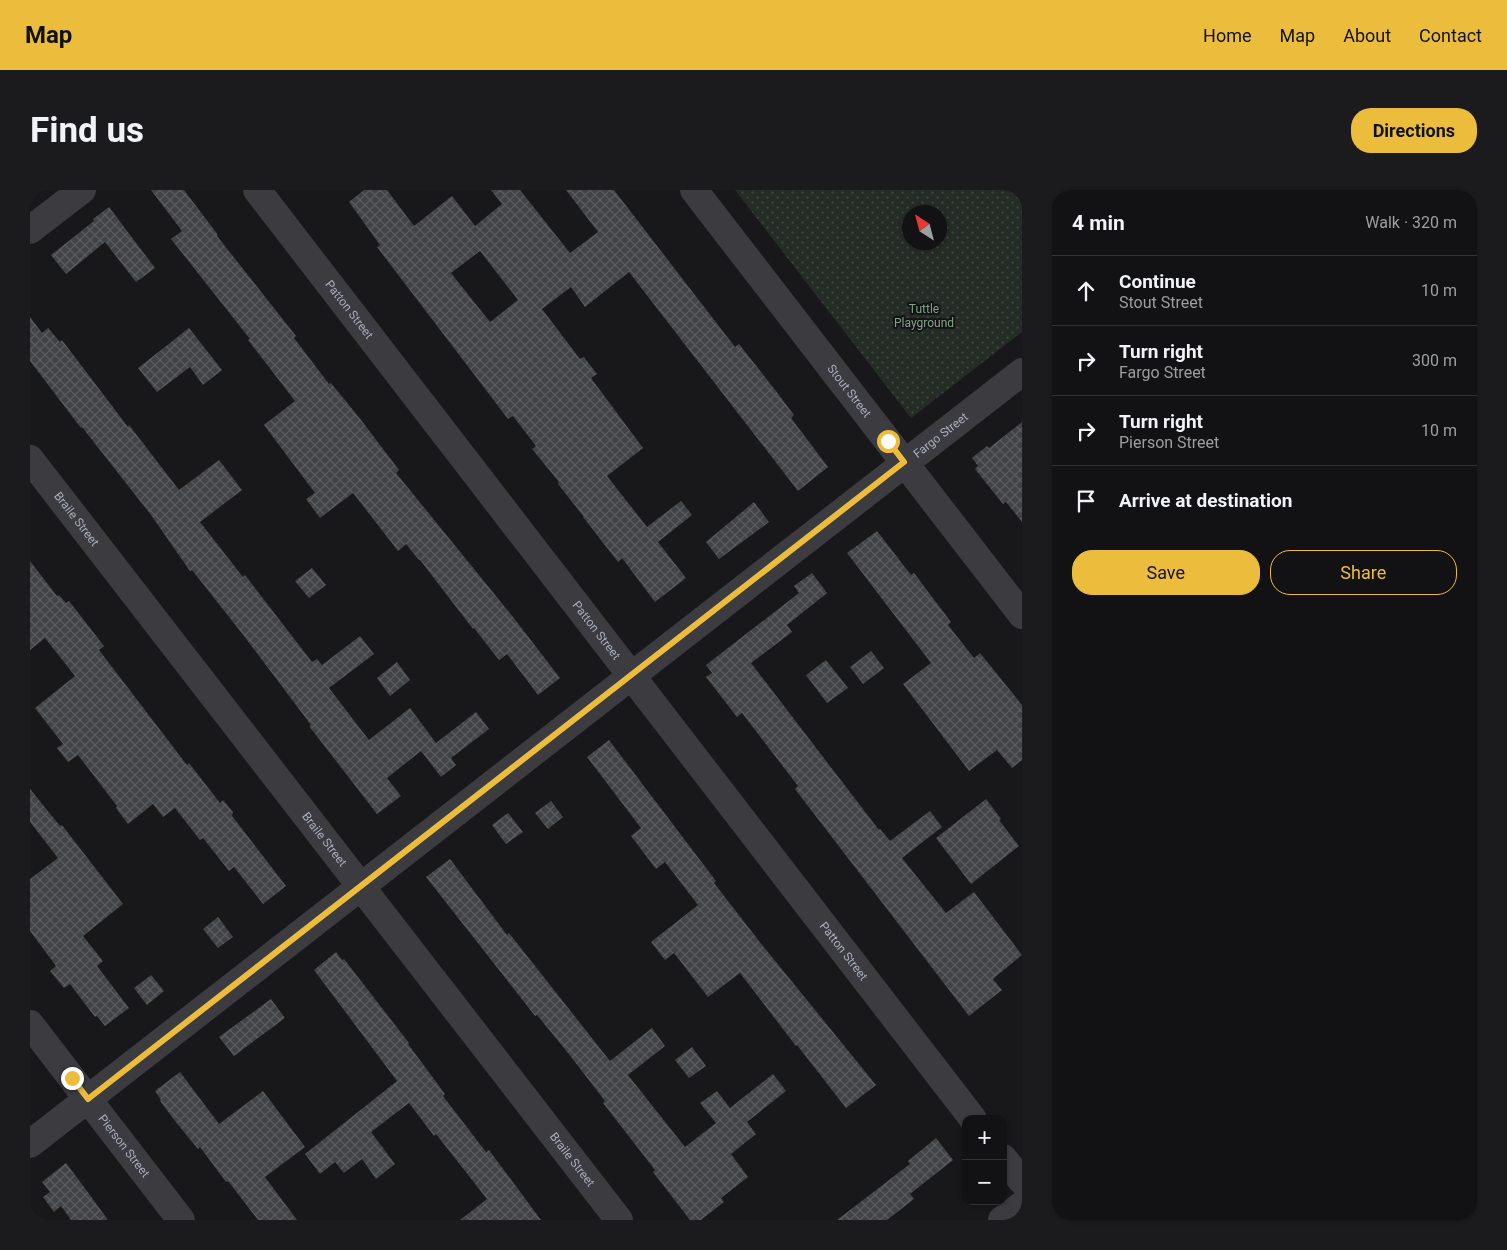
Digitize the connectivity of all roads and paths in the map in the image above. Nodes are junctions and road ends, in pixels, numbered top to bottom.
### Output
1 (82, 190) edge
2 (257, 190) edge
3 (694, 190) edge
4 (30, 230) edge
5 (1022, 372) edge
6 (30, 459) edge
7 (904, 462) junction
8 (1022, 615) edge
9 (632, 674) junction
10 (360, 886) junction
11 (30, 1024) edge
12 (88, 1099) junction
13 (970, 1115) edge
14 (30, 1144) edge
15 (1005, 1160) edge
16 (1022, 1181) edge
17 (1022, 1205) edge
18 (181, 1220) edge
19 (619, 1220) edge
20 (1002, 1220) edge

1 - 4 street
2 - 9 street, Patton Street
3 - 7 street, Stout Street
5 - 7 street, Fargo Street
6 - 10 street, Braile Street
7 - 8 street, Stout Street
7 - 9 street, Fargo Street
9 - 10 street, Fargo Street
9 - 13 street, Patton Street
10 - 12 street, Fargo Street
10 - 19 street, Braile Street
11 - 12 street, Pierson Street
12 - 14 street, Fargo Street
12 - 18 street, Pierson Street
15 - 16 street
17 - 20 street

